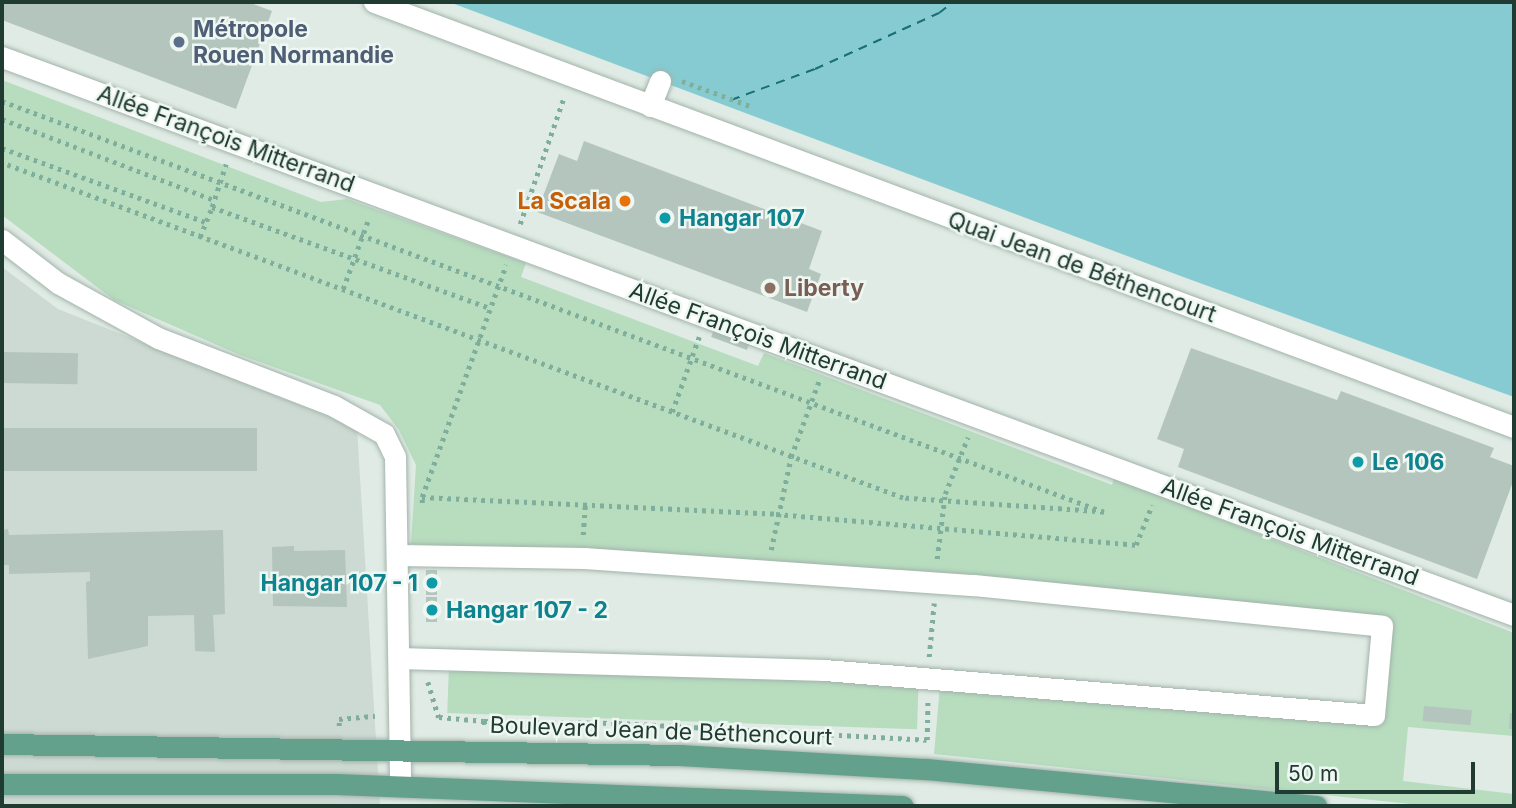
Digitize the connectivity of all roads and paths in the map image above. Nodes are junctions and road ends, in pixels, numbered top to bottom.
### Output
1 (374, 2) edge
2 (2, 57) edge
3 (572, 76) junction
4 (660, 81) joint
5 (2, 101) edge
6 (650, 106) junction
7 (752, 107) dead end
8 (2, 119) edge
9 (234, 142) junction
10 (2, 148) edge
11 (2, 163) edge
12 (220, 182) junction
13 (378, 195) junction
14 (214, 200) junction
15 (212, 206) junction
16 (205, 222) junction
17 (363, 235) junction
18 (200, 237) junction
19 (2, 240) edge
20 (513, 245) junction
21 (355, 259) junction
22 (499, 286) junction
23 (343, 289) junction
24 (490, 308) junction
25 (706, 317) junction
26 (478, 339) junction
27 (692, 358) junction
28 (827, 361) junction
29 (811, 402) junction
30 (672, 412) junction
31 (1514, 427) edge
32 (791, 457) junction
33 (397, 499) junction
34 (585, 504) dead end
35 (582, 549) dead end
36 (398, 555) junction
37 (769, 561) dead end
38 (1514, 615) edge
39 (400, 657) junction
40 (484, 721) dead end
41 (927, 740) dead end
42 (2, 744) edge
43 (400, 749) junction
44 (2, 784) edge
45 (400, 786) junction
46 (903, 806) edge
47 (1316, 806) edge

1 - 3 street, Quai Jean de Béthencourt
2 - 9 street, Allée François Mitterrand
3 - 6 street, Quai Jean de Béthencourt
3 - 20 path
4 - 6 street
4 - 7 path
5 - 12 path
6 - 31 street, Quai Jean de Béthencourt
8 - 14 path
9 - 12 path
9 - 13 street, Allée François Mitterrand
10 - 16 path
11 - 18 path
12 - 14 path
12 - 17 path
13 - 17 path
13 - 20 street, Allée François Mitterrand
14 - 15 path
15 - 16 path
15 - 21 path
16 - 18 path
17 - 21 path
17 - 22 path
18 - 23 path
19 - 33 street
20 - 22 path
20 - 25 street, Allée François Mitterrand
21 - 23 path
21 - 24 path
22 - 24 path
22 - 27 path
23 - 26 path
24 - 26 path
25 - 27 path
25 - 28 street, Allée François Mitterrand
26 - 30 path
26 - 33 path
27 - 29 path
27 - 30 path
28 - 29 path
28 - 38 street, Allée François Mitterrand
29 - 32 path
29 - 32 path
30 - 32 path
32 - 37 path
33 - 36 street
34 - 35 path
36 - 39 street
36 - 39 street
39 - 43 street
40 - 41 path
42 - 43 main road, Boulevard Jean de Béthencourt
43 - 45 street
43 - 47 main road, Boulevard Jean de Béthencourt
44 - 45 main road
45 - 46 main road

